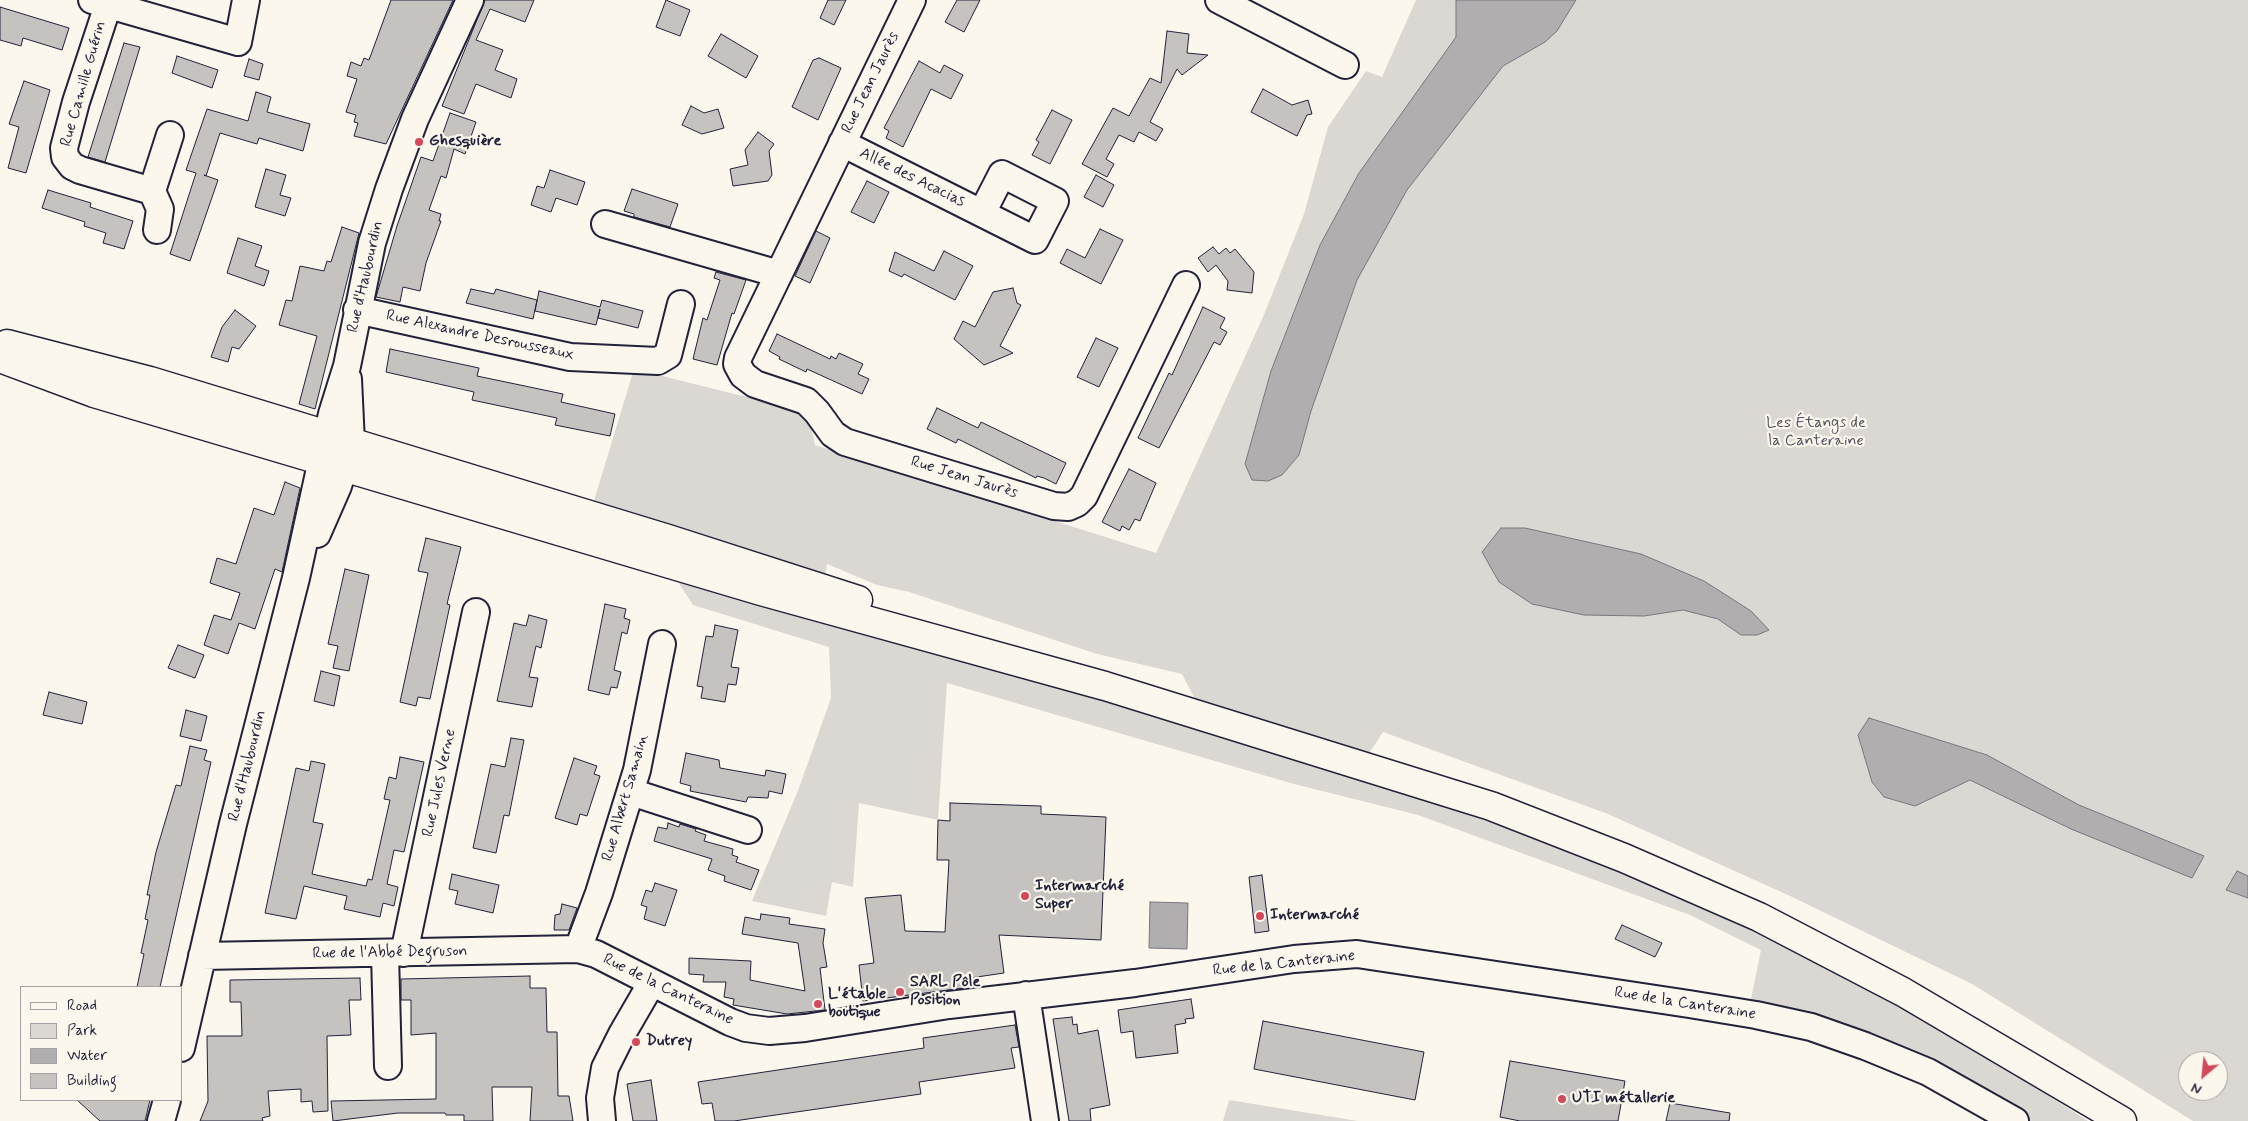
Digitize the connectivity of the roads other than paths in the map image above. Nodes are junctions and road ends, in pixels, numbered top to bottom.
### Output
1 (246, 0) edge
2 (470, 0) edge
3 (912, 0) edge
4 (1219, 0) edge
5 (105, 2) edge
6 (1344, 65) dead end
7 (170, 135) dead end
8 (842, 143) junction
9 (152, 191) junction
10 (982, 213) dead end
11 (604, 224) dead end
12 (157, 230) dead end
13 (778, 274) junction
14 (1186, 285) dead end
15 (681, 304) dead end
16 (358, 310) junction
17 (0, 343) edge
18 (0, 358) edge
19 (336, 451) junction
20 (476, 612) dead end
21 (662, 644) dead end
22 (631, 792) junction
23 (748, 830) dead end
24 (578, 949) junction
25 (394, 953) junction
26 (202, 956) junction
27 (651, 984) junction
28 (1026, 995) junction
29 (182, 1044) edge
30 (388, 1066) dead end
31 (2048, 1078) junction
32 (167, 1101) edge
33 (161, 1121) edge
34 (602, 1121) edge
35 (1045, 1121) edge
36 (2015, 1121) edge
37 (2110, 1121) edge
38 (2122, 1121) edge

1 - 5 street
2 - 16 street, Rue d'Haubourdin
3 - 8 street, Rue Jean Jaurès
4 - 6 street
5 - 9 street, Rue Camille Guérin
7 - 9 street
8 - 10 street, Allée des Acacias
8 - 13 street, Rue Jean Jaurès
9 - 12 street
11 - 13 street
13 - 14 street, Rue Jean Jaurès
15 - 16 street, Rue Alexandre Desrousseaux
16 - 19 street, Rue d'Haubourdin
17 - 19 main road
18 - 19 main road
19 - 26 street, Rue d'Haubourdin
19 - 31 main road
20 - 25 street, Rue Jules Verne
21 - 22 street, Rue Albert Samain
22 - 23 street
22 - 24 street, Rue Albert Samain
24 - 25 street, Rue de l'Abbé Degruson
24 - 27 street, Rue de la Canteraine
25 - 26 street, Rue de l'Abbé Degruson
25 - 30 street, Rue Jules Verne
26 - 29 street, Rue d'Haubourdin
27 - 28 street, Rue de la Canteraine
27 - 34 street
28 - 35 street
28 - 36 street, Rue de la Canteraine
31 - 37 main road
31 - 38 main road
32 - 33 street

